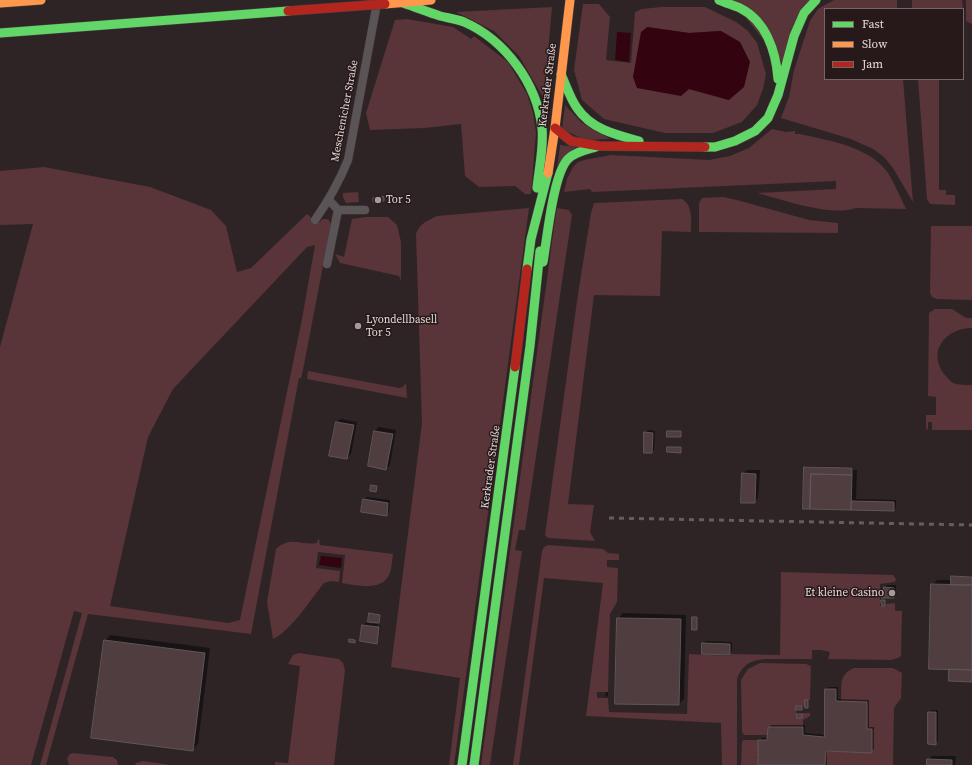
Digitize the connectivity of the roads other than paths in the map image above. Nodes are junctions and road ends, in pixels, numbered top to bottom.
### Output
1 (41, 0) edge
2 (431, 0) edge
3 (570, 0) edge
4 (719, 0) edge
5 (816, 0) edge
6 (404, 2) junction
7 (0, 3) edge
8 (377, 3) edge
9 (0, 32) edge
10 (561, 74) junction
11 (778, 95) junction
12 (555, 128) junction
13 (599, 146) junction
14 (657, 146) junction
15 (548, 173) junction
16 (329, 200) junction
17 (338, 210) junction
18 (365, 210) dead end
19 (315, 220) dead end
20 (532, 239) junction
21 (327, 264) dead end
22 (530, 346) junction
23 (462, 765) edge
24 (474, 765) edge

1 - 7 main road
2 - 6 main road
3 - 10 main road, Kerkrader Straße
4 - 11 main road
5 - 11 main road
6 - 8 main road
6 - 20 main road
8 - 9 main road
8 - 16 street, Meschenicher Straße
10 - 12 main road, Kerkrader Straße
10 - 14 main road
11 - 14 main road
12 - 13 main road
12 - 15 main road, Kerkrader Straße
13 - 14 main road
13 - 22 main road
15 - 20 main road, Kerkrader Straße
15 - 22 main road, Kerkrader Straße
16 - 17 street
16 - 19 street, Meschenicher Straße
17 - 18 street
17 - 21 street
20 - 23 main road, Kerkrader Straße
22 - 24 main road, Kerkrader Straße

